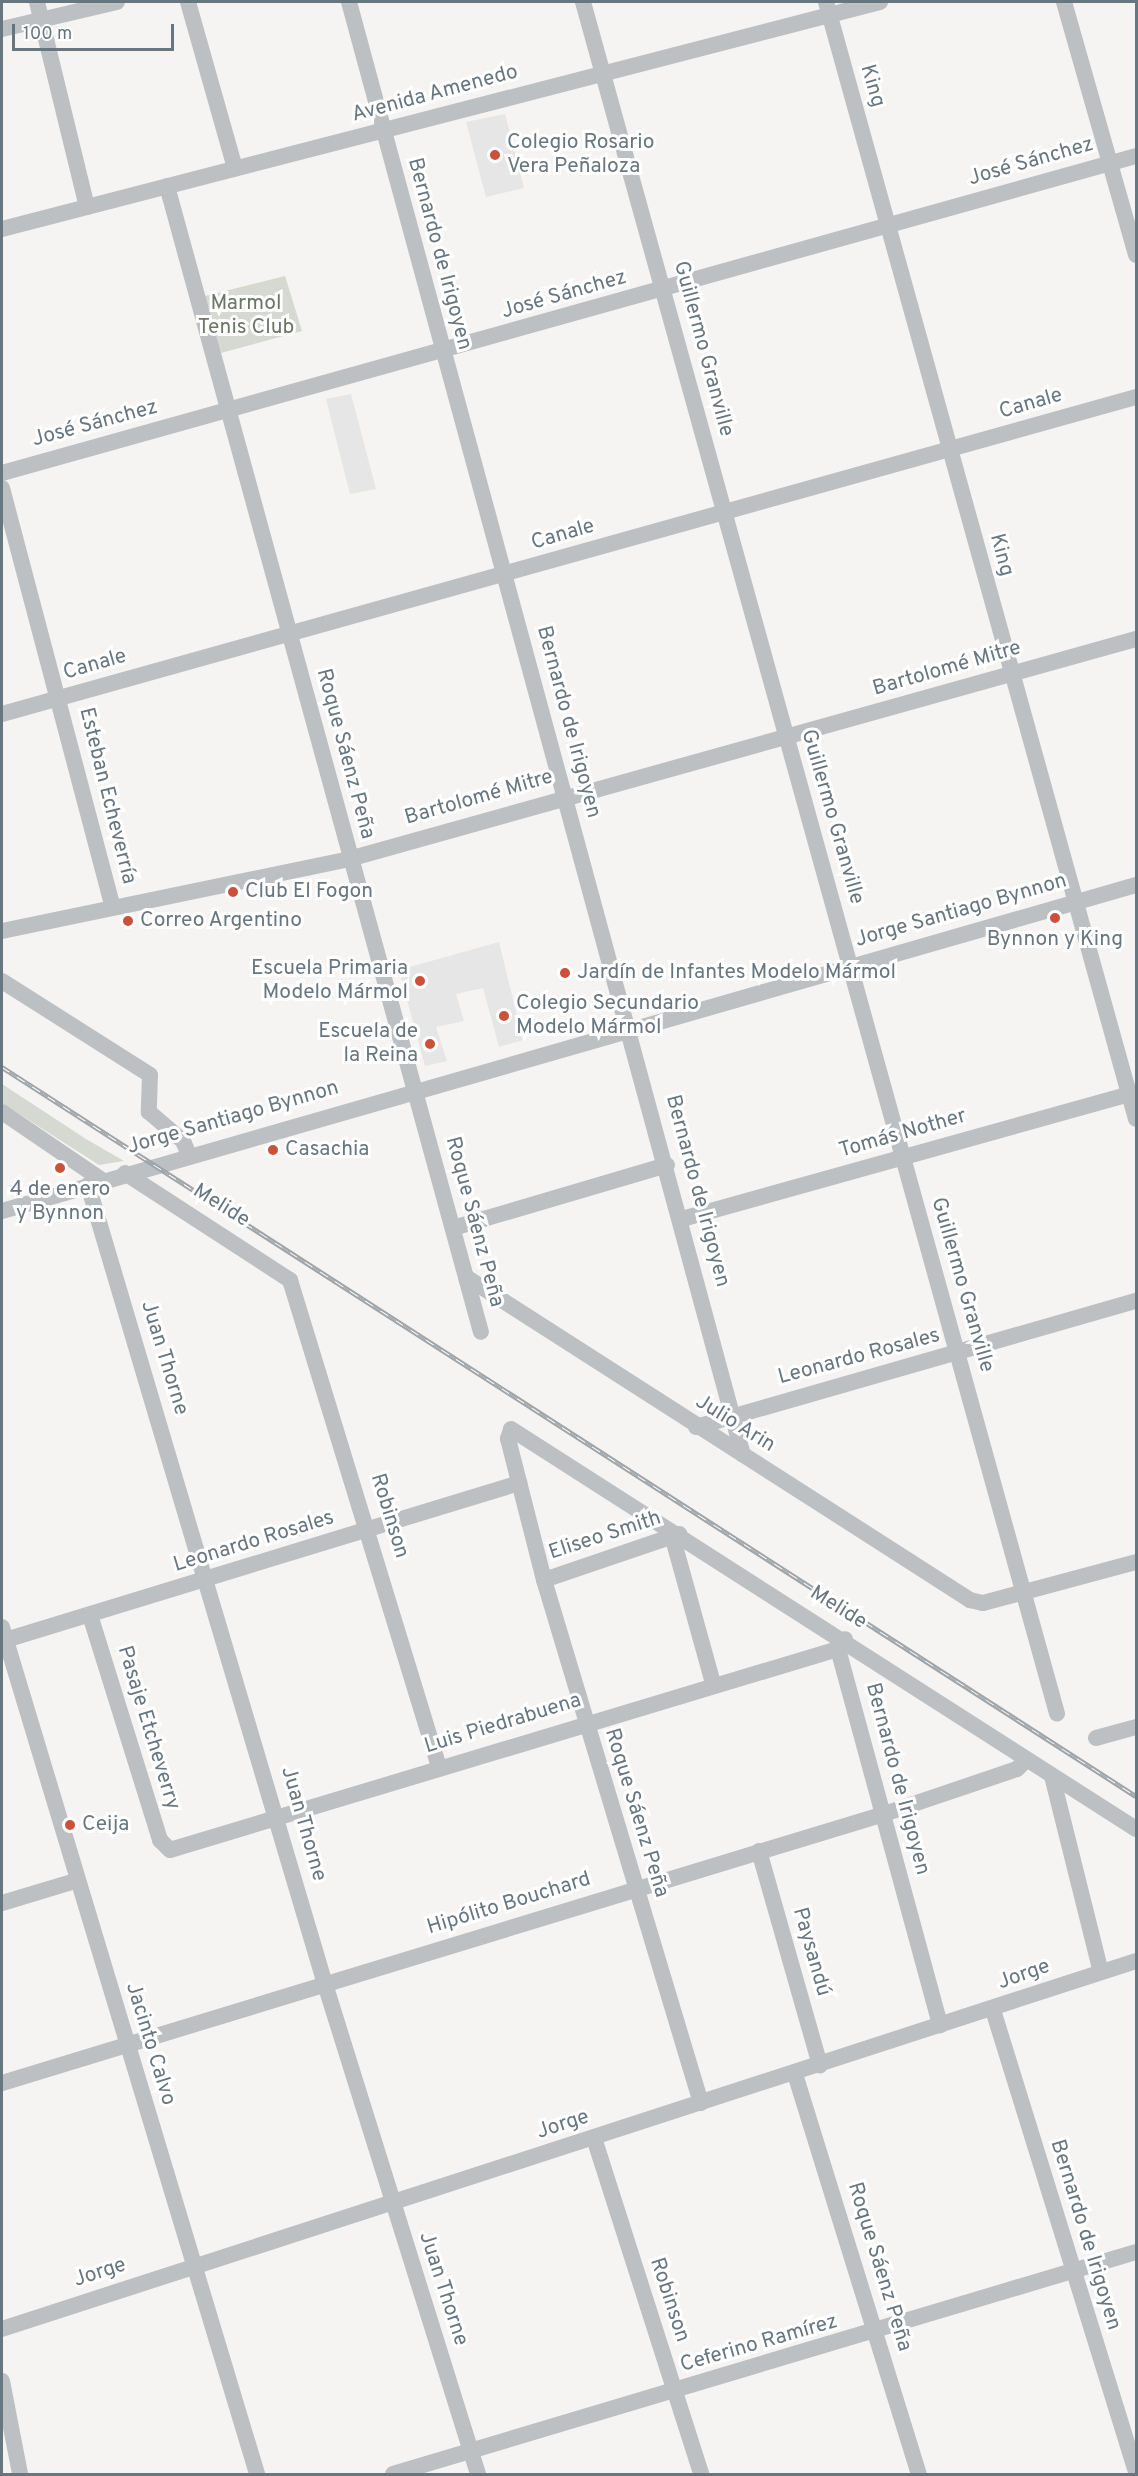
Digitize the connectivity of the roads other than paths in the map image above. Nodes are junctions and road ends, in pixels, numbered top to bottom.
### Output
1 (37, 2) edge
2 (117, 2) edge
3 (188, 2) edge
4 (349, 2) edge
5 (583, 2) edge
6 (880, 2) edge
7 (1064, 2) edge
8 (827, 8) edge
9 (41, 19) junction
10 (2, 28) edge
11 (602, 74) junction
12 (382, 131) junction
13 (1137, 156) edge
14 (1110, 163) junction
15 (235, 168) junction
16 (167, 186) junction
17 (87, 207) junction
18 (888, 226) junction
19 (2, 229) edge
20 (1137, 255) edge
21 (664, 290) junction
22 (443, 353) junction
23 (1137, 397) edge
24 (227, 412) junction
25 (949, 451) junction
26 (2, 473) edge
27 (2, 488) edge
28 (723, 514) junction
29 (504, 575) junction
30 (290, 632) junction
31 (1137, 639) edge
32 (1011, 675) junction
33 (59, 698) junction
34 (2, 714) edge
35 (786, 738) junction
36 (566, 797) junction
37 (349, 859) junction
38 (1137, 885) edge
39 (1073, 902) junction
40 (112, 907) junction
41 (2, 931) edge
42 (851, 966) junction
43 (2, 981) edge
44 (629, 1030) junction
45 (415, 1090) junction
46 (1133, 1093) edge
47 (2, 1112) edge
48 (1137, 1119) edge
49 (188, 1153) junction
50 (903, 1157) junction
51 (667, 1165) junction
52 (125, 1173) junction
53 (95, 1183) junction
54 (2, 1211) edge
55 (682, 1219) junction
56 (453, 1228) junction
57 (466, 1276) junction
58 (290, 1280) joint
59 (1137, 1301) edge
60 (481, 1332) dead end
61 (958, 1353) junction
62 (734, 1415) junction
63 (696, 1427) junction
64 (511, 1429) joint
65 (743, 1455) junction
66 (519, 1483) junction
67 (370, 1530) junction
68 (676, 1537) junction
69 (1137, 1563) edge
70 (207, 1580) junction
71 (544, 1580) junction
72 (1023, 1593) junction
73 (90, 1615) junction
74 (3, 1635) edge
75 (841, 1644) junction
76 (713, 1683) junction
77 (1057, 1714) dead end
78 (585, 1723) junction
79 (1137, 1727) edge
80 (1095, 1738) dead end
81 (1026, 1760) junction
82 (439, 1767) junction
83 (1052, 1776) junction
84 (884, 1814) junction
85 (278, 1818) junction
86 (1137, 1829) edge
87 (170, 1850) joint
88 (759, 1851) junction
89 (75, 1881) junction
90 (635, 1888) junction
91 (2, 1903) edge
92 (1137, 1961) edge
93 (1101, 1972) junction
94 (325, 1984) junction
95 (993, 2010) junction
96 (940, 2025) junction
97 (127, 2044) junction
98 (820, 2065) junction
99 (795, 2074) junction
100 (2, 2083) edge
101 (701, 2103) junction
102 (594, 2138) junction
103 (393, 2203) junction
104 (1137, 2252) edge
105 (193, 2267) junction
106 (1072, 2272) junction
107 (2, 2329) edge
108 (877, 2333) junction
109 (2, 2381) edge
110 (675, 2393) junction
111 (471, 2451) junction
112 (1137, 2473) edge
113 (20, 2475) edge
114 (257, 2475) edge
115 (393, 2475) edge
116 (478, 2475) edge
117 (701, 2475) edge
118 (919, 2475) edge

1 - 9 street
2 - 9 street
3 - 15 street
4 - 12 street, Bernardo de Irigoyen
5 - 11 street, Guillermo Granville
6 - 8 street, Avenida Amenedo
7 - 14 street
8 - 11 street, Avenida Amenedo
8 - 18 street, King
9 - 10 street
9 - 17 street
11 - 12 street, Avenida Amenedo
11 - 21 street, Guillermo Granville
12 - 15 street, Avenida Amenedo
12 - 22 street, Bernardo de Irigoyen
13 - 14 street, José Sánchez
14 - 18 street, José Sánchez
14 - 20 street
15 - 16 street, Avenida Amenedo
16 - 17 street, Avenida Amenedo
16 - 24 street, Roque Sáenz Peña
17 - 19 street, Avenida Amenedo
18 - 21 street, José Sánchez
18 - 25 street, King
21 - 22 street, José Sánchez
21 - 28 street, Guillermo Granville
22 - 24 street, José Sánchez
22 - 29 street, Bernardo de Irigoyen
23 - 25 street, Canale
24 - 26 street, José Sánchez
24 - 30 street, Roque Sáenz Peña
25 - 28 street, Canale
25 - 32 street, King
27 - 33 street, Esteban Echeverría
28 - 29 street, Canale
28 - 35 street, Guillermo Granville
29 - 30 street, Canale
29 - 36 street, Bernardo de Irigoyen
30 - 33 street, Canale
30 - 37 street, Roque Sáenz Peña
31 - 32 street, Bartolomé Mitre
32 - 35 street, Bartolomé Mitre
32 - 39 street, King
33 - 34 street, Canale
33 - 40 street, Esteban Echeverría
35 - 36 street, Bartolomé Mitre
35 - 42 street, Guillermo Granville
36 - 37 street, Bartolomé Mitre
36 - 44 street, Bernardo de Irigoyen
37 - 40 street, Bartolomé Mitre
37 - 45 street, Roque Sáenz Peña
38 - 39 street, Jorge Santiago Bynnon
39 - 42 street, Jorge Santiago Bynnon
39 - 46 street, King
40 - 41 street, Bartolomé Mitre
42 - 44 street, Jorge Santiago Bynnon
42 - 50 street, Guillermo Granville
43 - 49 street
44 - 45 street, Jorge Santiago Bynnon
44 - 51 street, Bernardo de Irigoyen
45 - 49 street, Jorge Santiago Bynnon
45 - 56 street, Roque Sáenz Peña
46 - 48 street, King
46 - 50 street, Tomás Nother
47 - 53 street
49 - 52 street, Jorge Santiago Bynnon
50 - 55 street, Tomás Nother
50 - 61 street, Guillermo Granville
51 - 55 street, Bernardo de Irigoyen
51 - 56 street
52 - 53 street, Jorge Santiago Bynnon
52 - 58 street, Melide
53 - 54 street, Jorge Santiago Bynnon
53 - 70 street, Juan Thorne
55 - 62 street, Bernardo de Irigoyen
56 - 57 street, Roque Sáenz Peña
57 - 60 street, Roque Sáenz Peña
57 - 63 street, Julio Arin
58 - 67 street, Robinson
59 - 61 street, Leonardo Rosales
61 - 62 street, Leonardo Rosales
61 - 72 street, Guillermo Granville
62 - 63 street, Leonardo Rosales
62 - 65 street, Bernardo de Irigoyen
63 - 65 street, Julio Arin
64 - 66 street, Roque Sáenz Peña
64 - 68 street, Melide
65 - 72 street, Julio Arin
66 - 67 street, Leonardo Rosales
66 - 71 street, Roque Sáenz Peña
67 - 70 street, Leonardo Rosales
67 - 82 street, Robinson
68 - 71 street, Eliseo Smith
68 - 75 street, Melide
68 - 76 street
69 - 72 street
70 - 73 street, Leonardo Rosales
70 - 85 street, Juan Thorne
71 - 78 street, Roque Sáenz Peña
72 - 77 street, Guillermo Granville
73 - 74 street, Leonardo Rosales
73 - 87 street, Pasaje Etcheverry
74 - 89 street, Jacinto Calvo
75 - 76 street, Luis Piedrabuena
75 - 81 street, Melide
75 - 84 street, Bernardo de Irigoyen
76 - 78 street, Luis Piedrabuena
78 - 82 street, Luis Piedrabuena
78 - 90 street, Roque Sáenz Peña
79 - 80 street
81 - 83 street, Melide
81 - 84 street, Hipólito Bouchard
82 - 85 street, Luis Piedrabuena
83 - 86 street, Melide
83 - 93 street
84 - 88 street, Hipólito Bouchard
84 - 96 street, Bernardo de Irigoyen
85 - 87 street, Luis Piedrabuena
85 - 94 street, Juan Thorne
88 - 90 street, Hipólito Bouchard
88 - 98 street, Paysandú
89 - 91 street
89 - 97 street, Jacinto Calvo
90 - 94 street, Hipólito Bouchard
90 - 101 street, Roque Sáenz Peña
92 - 93 street, Jorge
93 - 95 street, Jorge
94 - 97 street, Hipólito Bouchard
94 - 103 street, Juan Thorne
95 - 96 street, Jorge
95 - 106 street, Bernardo de Irigoyen
96 - 98 street, Jorge
97 - 100 street, Hipólito Bouchard
97 - 105 street, Jacinto Calvo
98 - 99 street, Jorge
99 - 101 street, Jorge
99 - 108 street, Roque Sáenz Peña
101 - 102 street, Jorge
102 - 103 street, Jorge
102 - 110 street, Robinson
103 - 105 street, Jorge
103 - 111 street, Juan Thorne
104 - 106 street, Ceferino Ramírez
105 - 107 street, Jorge
105 - 114 street, Jacinto Calvo
106 - 108 street, Ceferino Ramírez
106 - 112 street, Bernardo de Irigoyen
108 - 110 street, Ceferino Ramírez
108 - 118 street, Roque Sáenz Peña
109 - 113 street
110 - 111 street, Ceferino Ramírez
110 - 117 street, Robinson
111 - 115 street, Ceferino Ramírez
111 - 116 street, Juan Thorne

